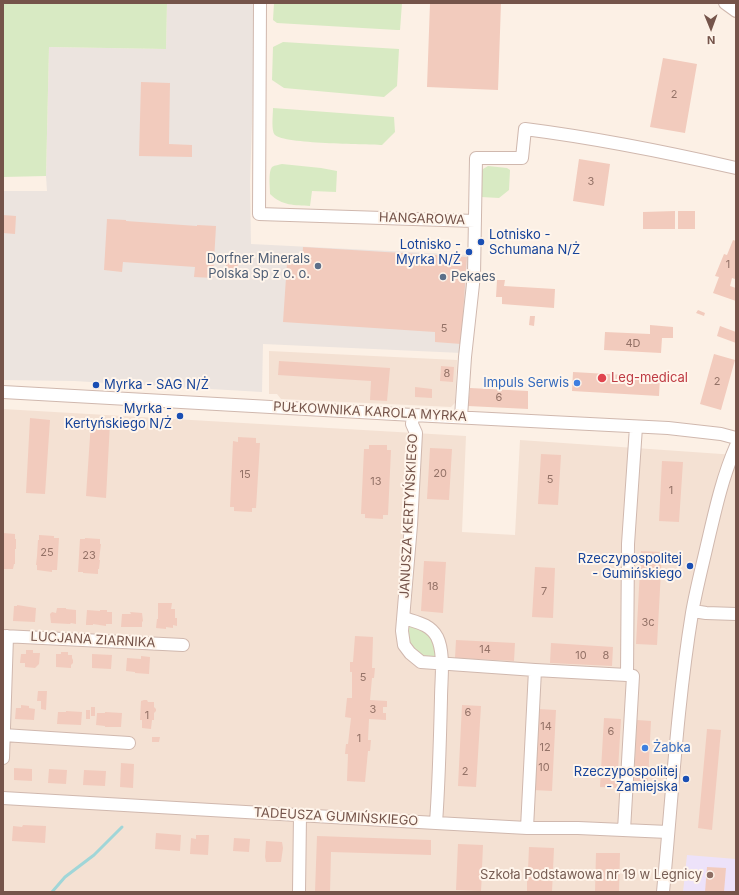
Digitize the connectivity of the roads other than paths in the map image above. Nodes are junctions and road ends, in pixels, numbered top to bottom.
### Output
1 (260, 3) edge
2 (725, 3) edge
3 (736, 11) edge
4 (736, 168) edge
5 (475, 221) junction
6 (3, 392) edge
7 (413, 415) junction
8 (461, 417) junction
9 (636, 427) junction
10 (736, 438) edge
11 (736, 446) edge
12 (693, 612) junction
13 (736, 614) edge
14 (404, 618) junction
15 (5, 636) edge
16 (183, 645) dead end
17 (442, 664) junction
18 (535, 670) junction
19 (627, 675) junction
20 (4, 735) edge
21 (129, 743) dead end
22 (3, 758) edge
23 (3, 798) edge
24 (300, 815) junction
25 (436, 823) junction
26 (527, 828) junction
27 (624, 830) junction
28 (668, 832) junction
29 (299, 892) edge
30 (662, 892) edge

1 - 5 street, HANGAROWA
2 - 3 street
4 - 5 street, HANGAROWA
5 - 8 street
6 - 7 street, PUŁKOWNIKA KAROLA MYRKA
7 - 8 street, PUŁKOWNIKA KAROLA MYRKA
7 - 14 street, JANUSZA KERTYŃSKIEGO
8 - 9 street, PUŁKOWNIKA KAROLA MYRKA
9 - 10 street, PUŁKOWNIKA KAROLA MYRKA
9 - 19 street
11 - 12 street
12 - 13 street
12 - 28 street
14 - 17 street
14 - 17 street, JANUSZA KERTYŃSKIEGO
15 - 16 street, LUCJANA ZIARNIKA
15 - 20 street
17 - 18 street, JANUSZA KERTYŃSKIEGO
17 - 25 street
18 - 19 street, JANUSZA KERTYŃSKIEGO
18 - 26 street
19 - 27 street
20 - 21 street
20 - 22 street
23 - 24 street, TADEUSZA GUMIŃSKIEGO
24 - 25 street, TADEUSZA GUMIŃSKIEGO
24 - 29 street
25 - 26 street, TADEUSZA GUMIŃSKIEGO
26 - 27 street, TADEUSZA GUMIŃSKIEGO
27 - 28 street, TADEUSZA GUMIŃSKIEGO
28 - 30 street

